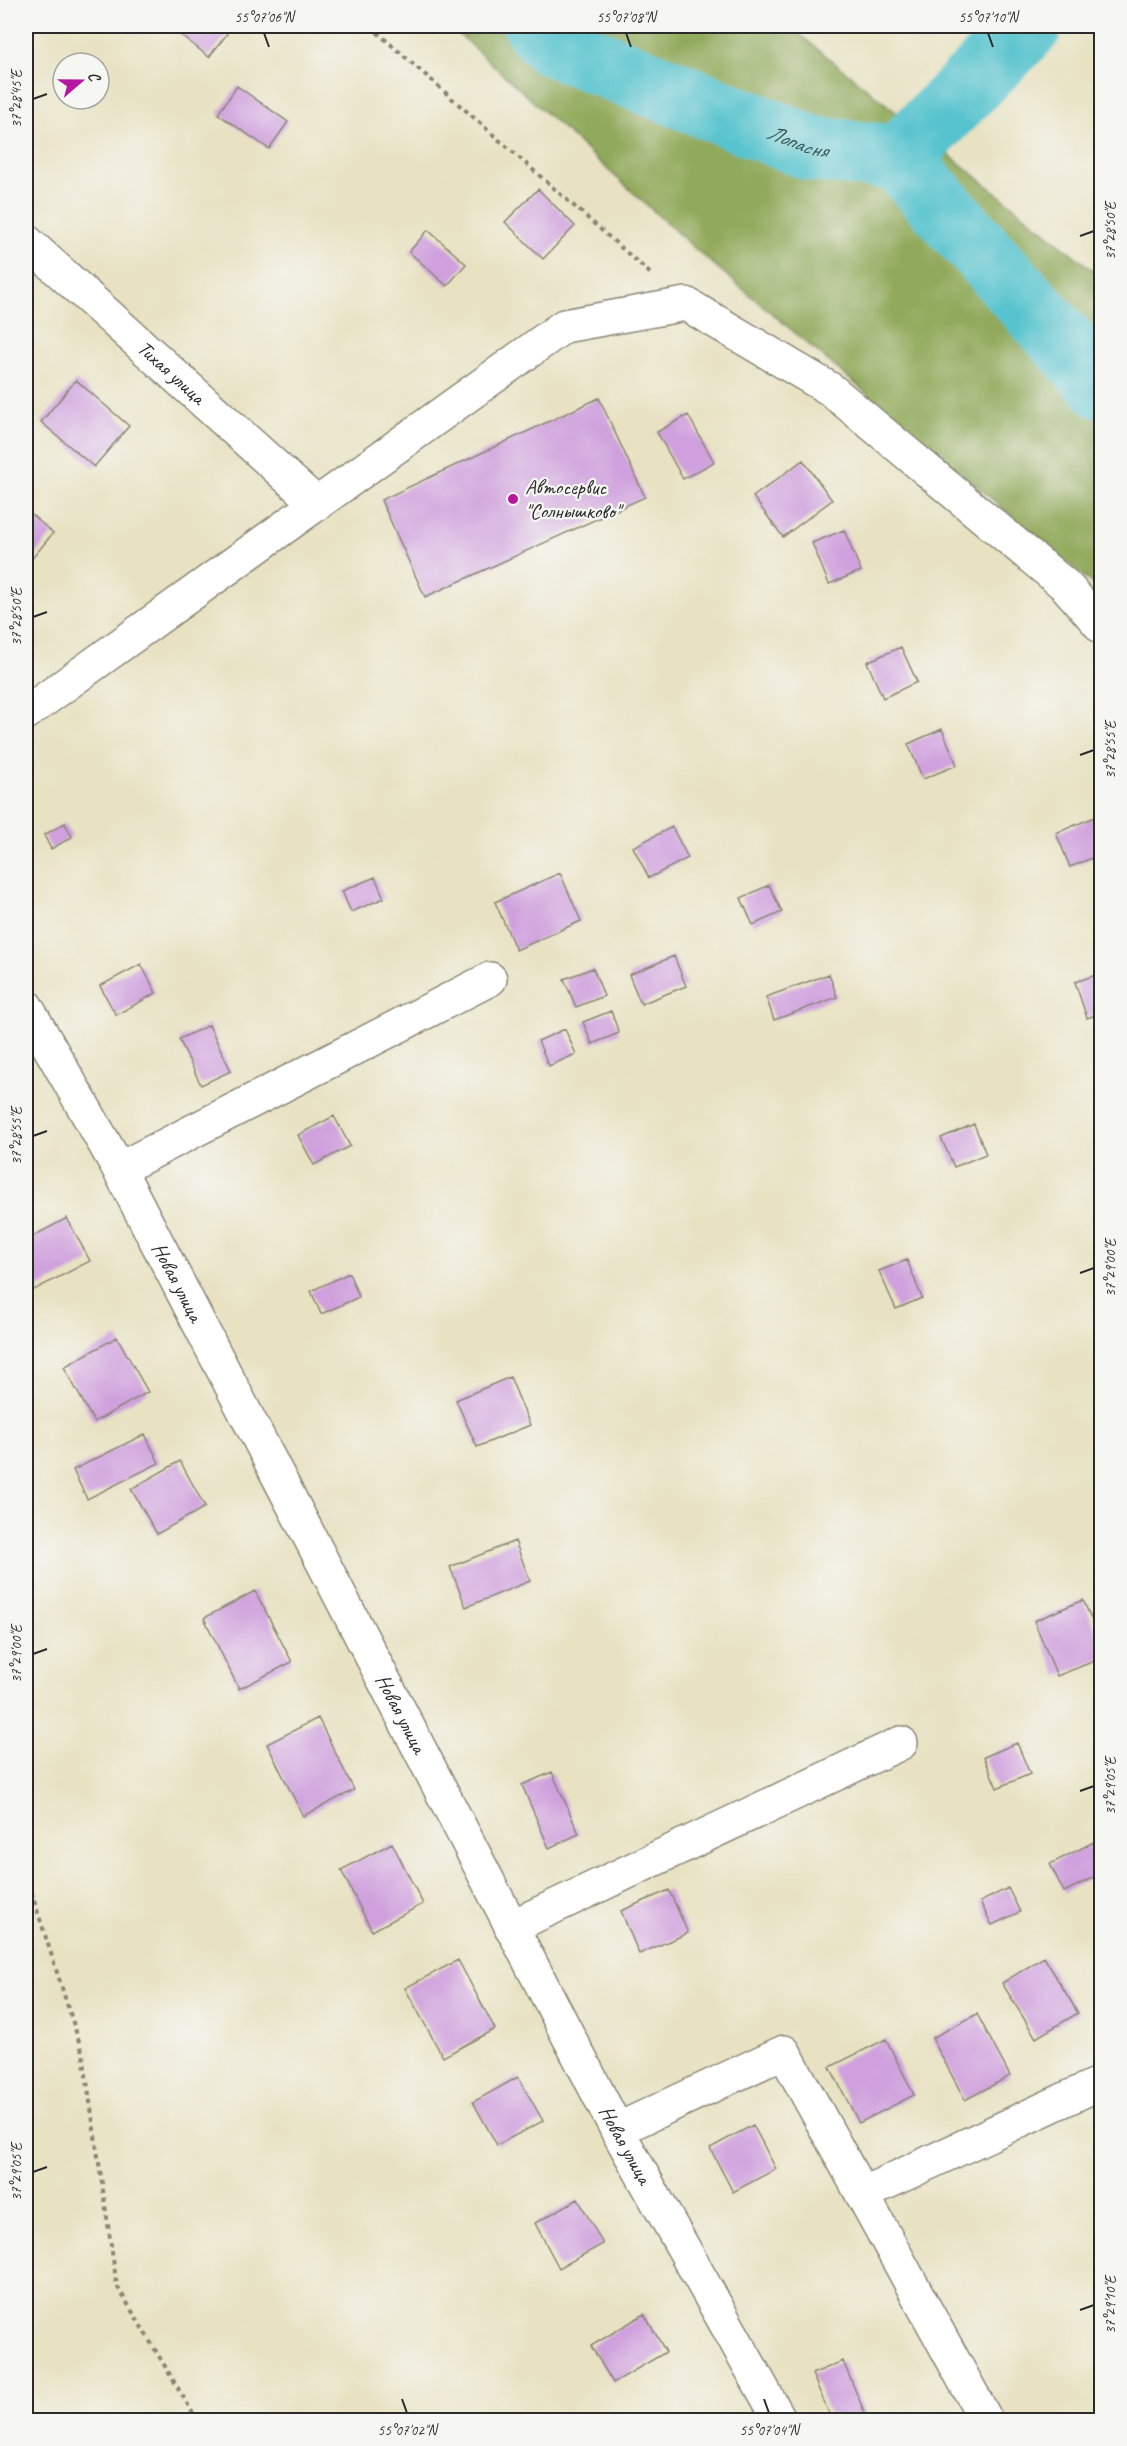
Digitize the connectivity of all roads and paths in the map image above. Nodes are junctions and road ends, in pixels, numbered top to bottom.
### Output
1 (370, 26) edge
2 (26, 241) edge
3 (686, 304) junction
4 (318, 504) junction
5 (1101, 627) edge
6 (26, 713) edge
7 (490, 979) dead end
8 (26, 1006) edge
9 (119, 1169) junction
10 (901, 1743) dead end
11 (26, 1875) edge
12 (511, 1927) junction
13 (1101, 2082) edge
14 (617, 2130) junction
15 (862, 2194) junction
16 (197, 2421) edge
17 (780, 2421) edge
18 (986, 2421) edge

1 - 3 path
2 - 4 street, Тихая улица
3 - 4 street
3 - 5 street
4 - 6 street
7 - 9 street
8 - 9 street, Новая улица
9 - 12 street, Новая улица
10 - 12 street
11 - 16 path
12 - 14 street, Новая улица
13 - 15 street
14 - 15 street
14 - 17 street, Новая улица
15 - 18 street

